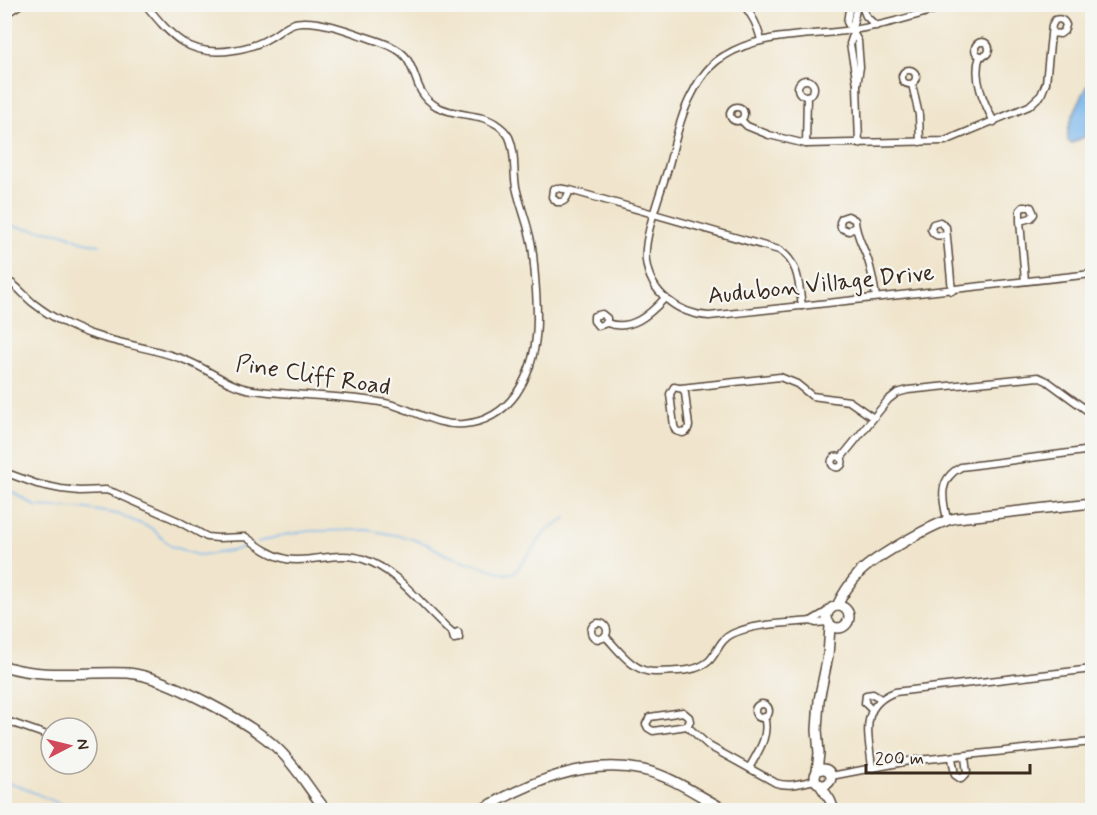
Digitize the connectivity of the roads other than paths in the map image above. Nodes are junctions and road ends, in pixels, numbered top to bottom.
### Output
1 (21, 4) edge
2 (145, 4) edge
3 (743, 4) edge
4 (850, 4) edge
5 (859, 4) edge
6 (954, 4) edge
7 (4, 15) edge
8 (876, 26) junction
9 (853, 32) junction
10 (1052, 33) dead end
11 (761, 40) junction
12 (980, 56) dead end
13 (912, 84) dead end
14 (807, 96) dead end
15 (741, 120) dead end
16 (994, 122) junction
17 (920, 142) junction
18 (806, 144) junction
19 (859, 144) junction
20 (570, 190) dead end
21 (654, 215) junction
22 (1020, 221) junction
23 (853, 228) dead end
24 (946, 235) junction
25 (1092, 274) edge
26 (4, 279) edge
27 (1025, 281) junction
28 (952, 291) junction
29 (876, 297) junction
30 (665, 298) junction
31 (802, 306) junction
32 (607, 322) dead end
33 (681, 388) junction
34 (1092, 414) edge
35 (872, 417) junction
36 (1092, 450) edge
37 (841, 458) dead end
38 (4, 472) edge
39 (1092, 502) edge
40 (947, 519) junction
41 (852, 584) junction
42 (833, 609) junction
43 (847, 611) junction
44 (810, 621) junction
45 (832, 626) junction
46 (453, 634) dead end
47 (605, 636) dead end
48 (4, 666) edge
49 (1092, 669) edge
50 (881, 699) junction
51 (871, 710) junction
52 (765, 717) dead end
53 (4, 720) edge
54 (687, 726) junction
55 (39, 732) edge
56 (1092, 742) edge
57 (965, 757) junction
58 (952, 758) junction
59 (749, 768) junction
60 (872, 768) junction
61 (823, 777) junction
62 (326, 810) edge
63 (481, 810) edge
64 (726, 810) edge
65 (834, 810) edge

1 - 7 street
2 - 26 street, Pine Cliff Road
3 - 11 street
4 - 9 street
5 - 8 street
5 - 9 street
6 - 8 street, Audubon Village Drive
8 - 9 street, Audubon Village Drive
9 - 11 street, Audubon Village Drive
9 - 19 street
10 - 16 street
11 - 21 street, Audubon Village Drive
12 - 16 street
13 - 17 street
14 - 18 street
15 - 18 street
16 - 17 street
17 - 19 street
18 - 19 street
20 - 21 street
21 - 30 street, Audubon Village Drive
21 - 31 street
22 - 22 street
22 - 27 street
23 - 29 street
24 - 24 street
24 - 28 street
25 - 27 street, Audubon Village Drive
27 - 28 street, Audubon Village Drive
28 - 29 street, Audubon Village Drive
29 - 31 street, Audubon Village Drive
30 - 31 street, Audubon Village Drive
30 - 32 street
33 - 33 street
33 - 35 street
34 - 35 street
35 - 37 street
36 - 40 street
38 - 46 street
39 - 40 street
40 - 41 street
41 - 42 street
41 - 43 street
42 - 43 street
42 - 44 street
42 - 45 street
43 - 45 street
44 - 45 street
44 - 47 street
45 - 61 street
48 - 62 street
49 - 50 street
50 - 51 street
50 - 51 street
51 - 60 street
52 - 59 street
53 - 55 street
54 - 54 street
54 - 59 street
56 - 57 street
57 - 58 street
57 - 58 street
58 - 60 street
59 - 61 street
60 - 61 street
61 - 65 street
63 - 64 street

